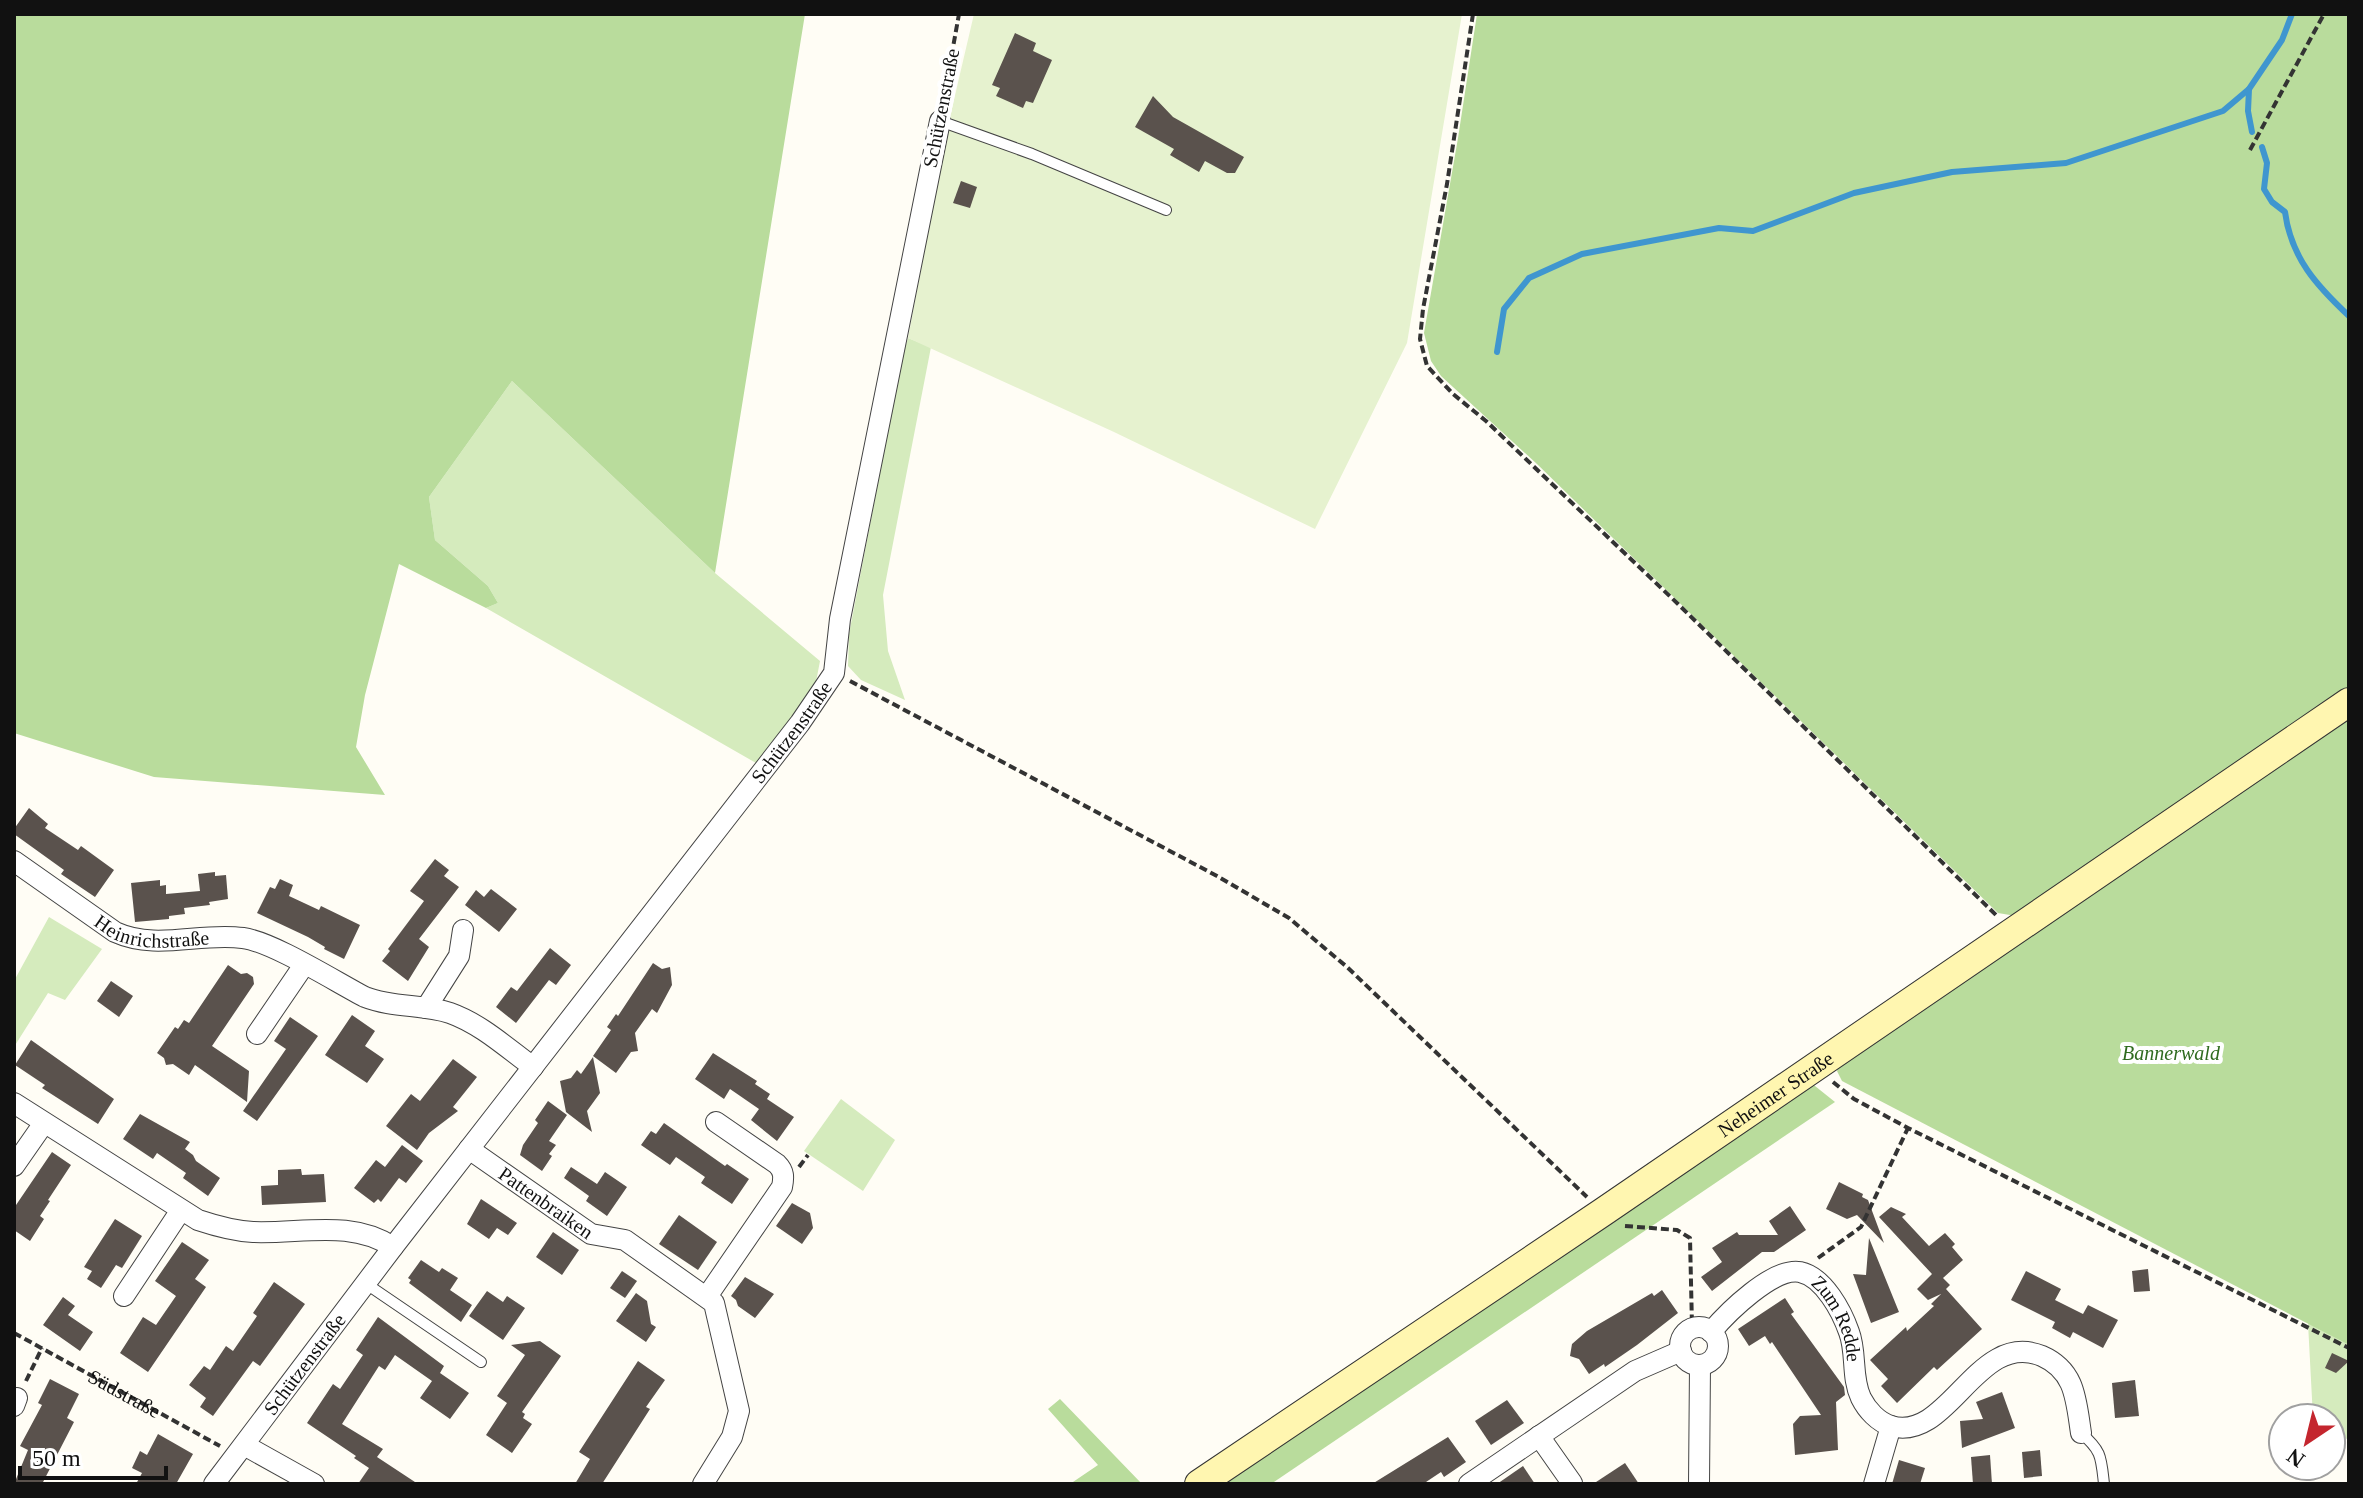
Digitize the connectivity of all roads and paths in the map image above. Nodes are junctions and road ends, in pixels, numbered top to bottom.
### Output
1 (959, 14) edge
2 (1473, 14) edge
3 (2324, 14) edge
4 (940, 121) junction
5 (2250, 150) dead end
6 (1166, 210) dead end
7 (834, 673) junction
8 (2349, 702) edge
9 (14, 861) edge
10 (463, 930) dead end
11 (2014, 932) junction
12 (304, 965) junction
13 (426, 1008) junction
14 (257, 1034) dead end
15 (533, 1067) junction
16 (1816, 1067) junction
17 (14, 1103) edge
18 (716, 1122) dead end
19 (44, 1123) junction
20 (1908, 1128) junction
21 (469, 1149) junction
22 (14, 1166) edge
23 (181, 1210) junction
24 (1603, 1212) junction
25 (393, 1247) junction
26 (1801, 1272) junction
27 (365, 1283) junction
28 (708, 1295) junction
29 (124, 1296) dead end
30 (1702, 1330) junction
31 (14, 1333) edge
32 (42, 1348) junction
33 (2349, 1348) edge
34 (1681, 1351) junction
35 (481, 1362) dead end
36 (1700, 1365) junction
37 (16, 1402) edge
38 (1891, 1426) junction
39 (2081, 1433) joint
40 (1539, 1436) junction
41 (240, 1450) junction
42 (1572, 1483) edge
43 (214, 1484) edge
44 (314, 1484) edge
45 (703, 1484) edge
46 (1199, 1484) edge
47 (1469, 1484) edge
48 (1699, 1484) edge
49 (1874, 1484) edge
50 (2104, 1484) edge

1 - 4 path, Schützenstraße
2 - 11 path
3 - 5 path
4 - 6 lane
4 - 7 street, Schützenstraße
7 - 15 street, Schützenstraße
7 - 24 path
8 - 11 main road, Neheimer Straße
9 - 12 street, Heinrichstraße
10 - 13 street
11 - 16 main road, Neheimer Straße
12 - 13 street, Heinrichstraße
12 - 14 street
13 - 15 street, Heinrichstraße
15 - 21 street, Schützenstraße
16 - 20 path
16 - 24 main road, Neheimer Straße
17 - 19 street
18 - 28 street
19 - 22 street
19 - 23 street
20 - 26 path
20 - 33 path
21 - 25 street, Schützenstraße
21 - 28 street, Pattenbraiken
23 - 25 street
23 - 29 street
24 - 30 path
24 - 46 main road, Neheimer Straße
25 - 27 street, Schützenstraße
26 - 30 street, Zum Redde
26 - 38 street, Zum Redde
27 - 35 lane
27 - 41 street, Schützenstraße
28 - 45 street
30 - 34 street, Zum Redde
30 - 36 street
31 - 32 path, Südstraße
32 - 37 path
32 - 41 path, Südstraße
34 - 36 street
34 - 40 street
36 - 48 street
38 - 39 street
38 - 49 street
39 - 50 lane
40 - 42 street
40 - 47 street
41 - 43 street, Schützenstraße
41 - 44 street

